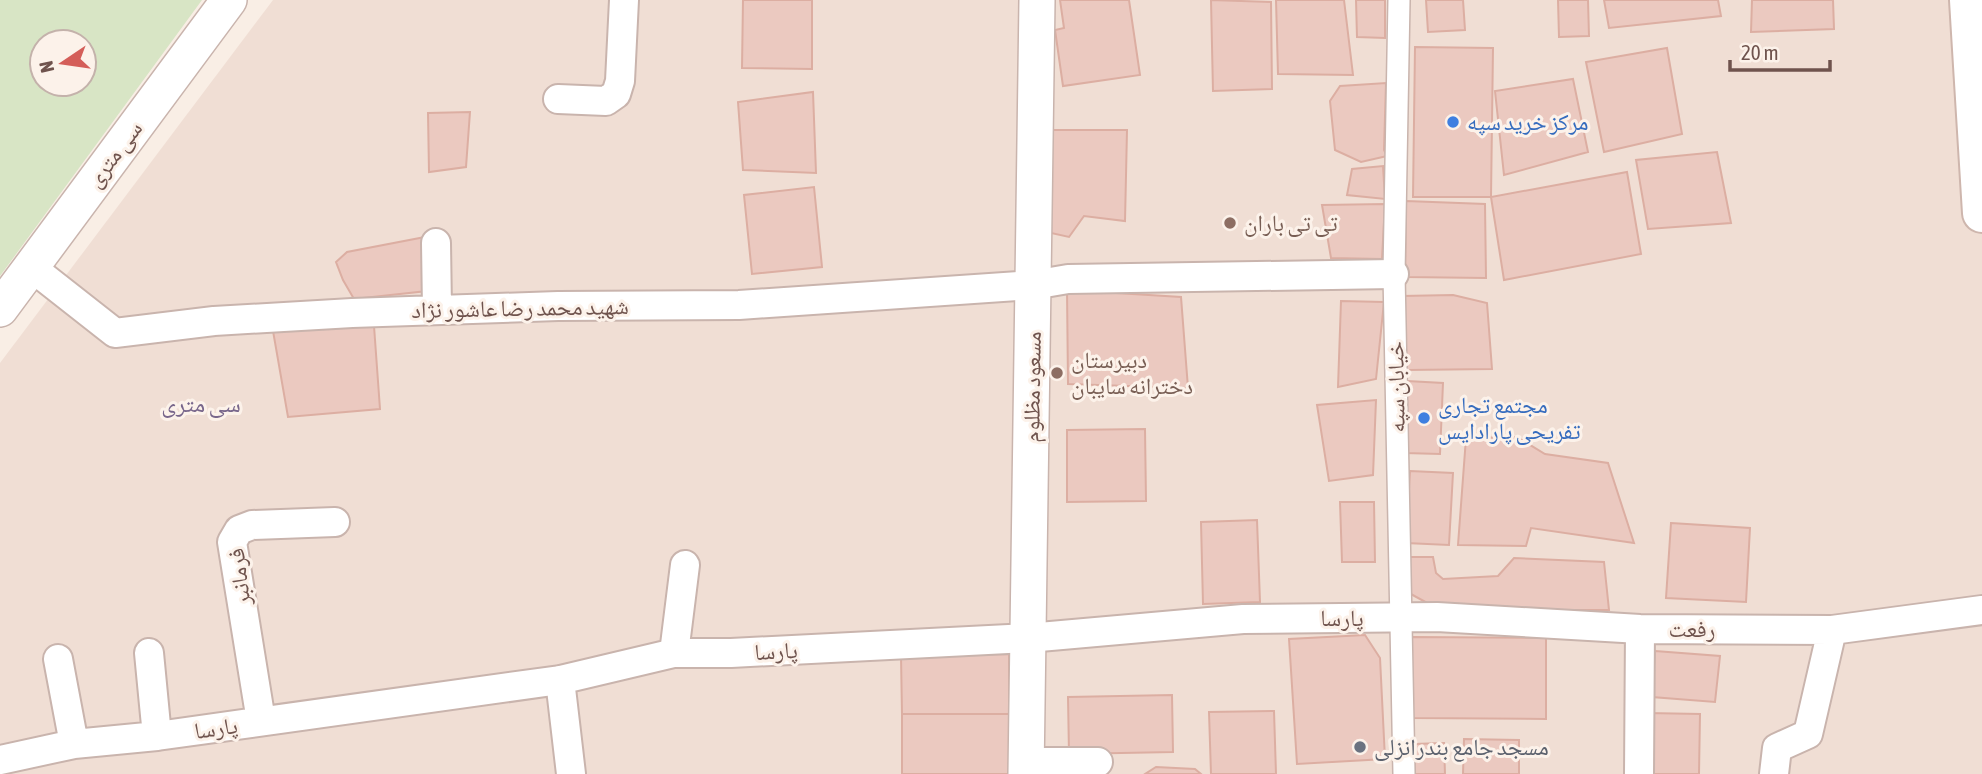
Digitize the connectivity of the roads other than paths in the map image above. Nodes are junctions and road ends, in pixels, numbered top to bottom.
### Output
1 (229, 0) edge
2 (624, 0) edge
3 (1037, 0) edge
4 (1399, 0) edge
5 (1969, 0) edge
6 (558, 99) dead end
7 (1982, 213) edge
8 (436, 243) dead end
9 (31, 267) junction
10 (1394, 274) junction
11 (1033, 285) junction
12 (0, 309) edge
13 (437, 309) junction
14 (335, 522) dead end
15 (685, 565) dead end
16 (1982, 610) edge
17 (1401, 618) junction
18 (1640, 629) junction
19 (1832, 630) junction
20 (1028, 638) junction
21 (149, 653) dead end
22 (674, 653) junction
23 (58, 659) dead end
24 (559, 680) junction
25 (261, 721) junction
26 (157, 736) junction
27 (74, 744) junction
28 (0, 760) edge
29 (1098, 762) dead end
30 (1027, 768) edge
31 (570, 774) edge
32 (1404, 774) edge
33 (1639, 774) edge
34 (1774, 774) edge

1 - 9 street, سی متری
2 - 6 street
3 - 11 street, مسعود مظلوم
4 - 10 street, خیابان سپه
5 - 7 main road
8 - 13 street
9 - 12 street, سی متری
9 - 13 street, شهید محمد رضا عاشور نژاد
10 - 11 street, شهید محمد رضا عاشور نژاد
10 - 17 street, خیابان سپه
11 - 13 street, شهید محمد رضا عاشور نژاد
11 - 20 street, مسعود مظلوم
14 - 25 street, فرمانبر
15 - 22 street
16 - 19 street, رفعت
17 - 18 street, رفعت
17 - 20 street, پارسا
17 - 32 street, خیابان سپه
18 - 19 street, رفعت
18 - 33 street
19 - 34 street
20 - 22 street, پارسا
20 - 30 street, مسعود مظلوم
21 - 26 street
22 - 24 street, پارسا
23 - 27 street
24 - 25 street, پارسا
24 - 31 street
25 - 26 street, پارسا
26 - 27 street, پارسا
27 - 28 street, پارسا
29 - 30 street

